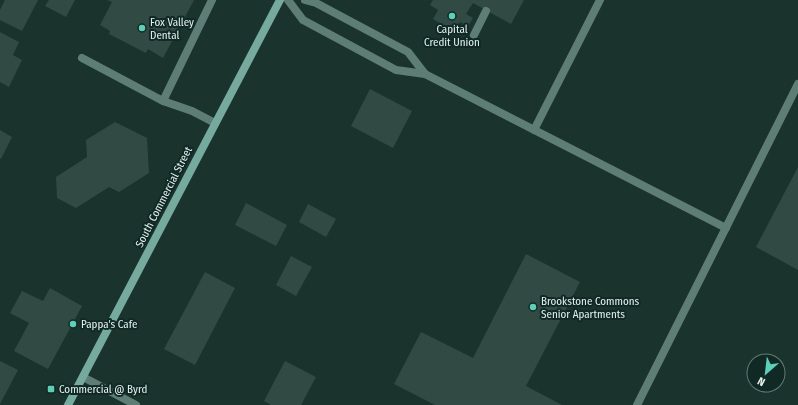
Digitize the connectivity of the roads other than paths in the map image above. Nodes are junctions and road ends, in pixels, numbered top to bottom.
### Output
1 (212, 0) edge
2 (280, 0) edge
3 (288, 0) edge
4 (305, 0) edge
5 (600, 0) edge
6 (486, 11) dead end
7 (474, 35) dead end
8 (82, 58) dead end
9 (425, 74) junction
10 (798, 84) edge
11 (163, 101) junction
12 (215, 124) junction
13 (534, 130) junction
14 (726, 228) junction
15 (83, 377) junction
16 (68, 405) edge
17 (136, 405) edge
18 (637, 405) edge

1 - 11 street
2 - 12 main road, South Commercial Street
3 - 9 street
4 - 9 street
5 - 13 street
6 - 7 street
8 - 11 street
9 - 13 street
10 - 14 street
11 - 12 street
12 - 15 main road, South Commercial Street
13 - 14 street
14 - 18 street
15 - 16 main road, South Commercial Street
15 - 17 street

